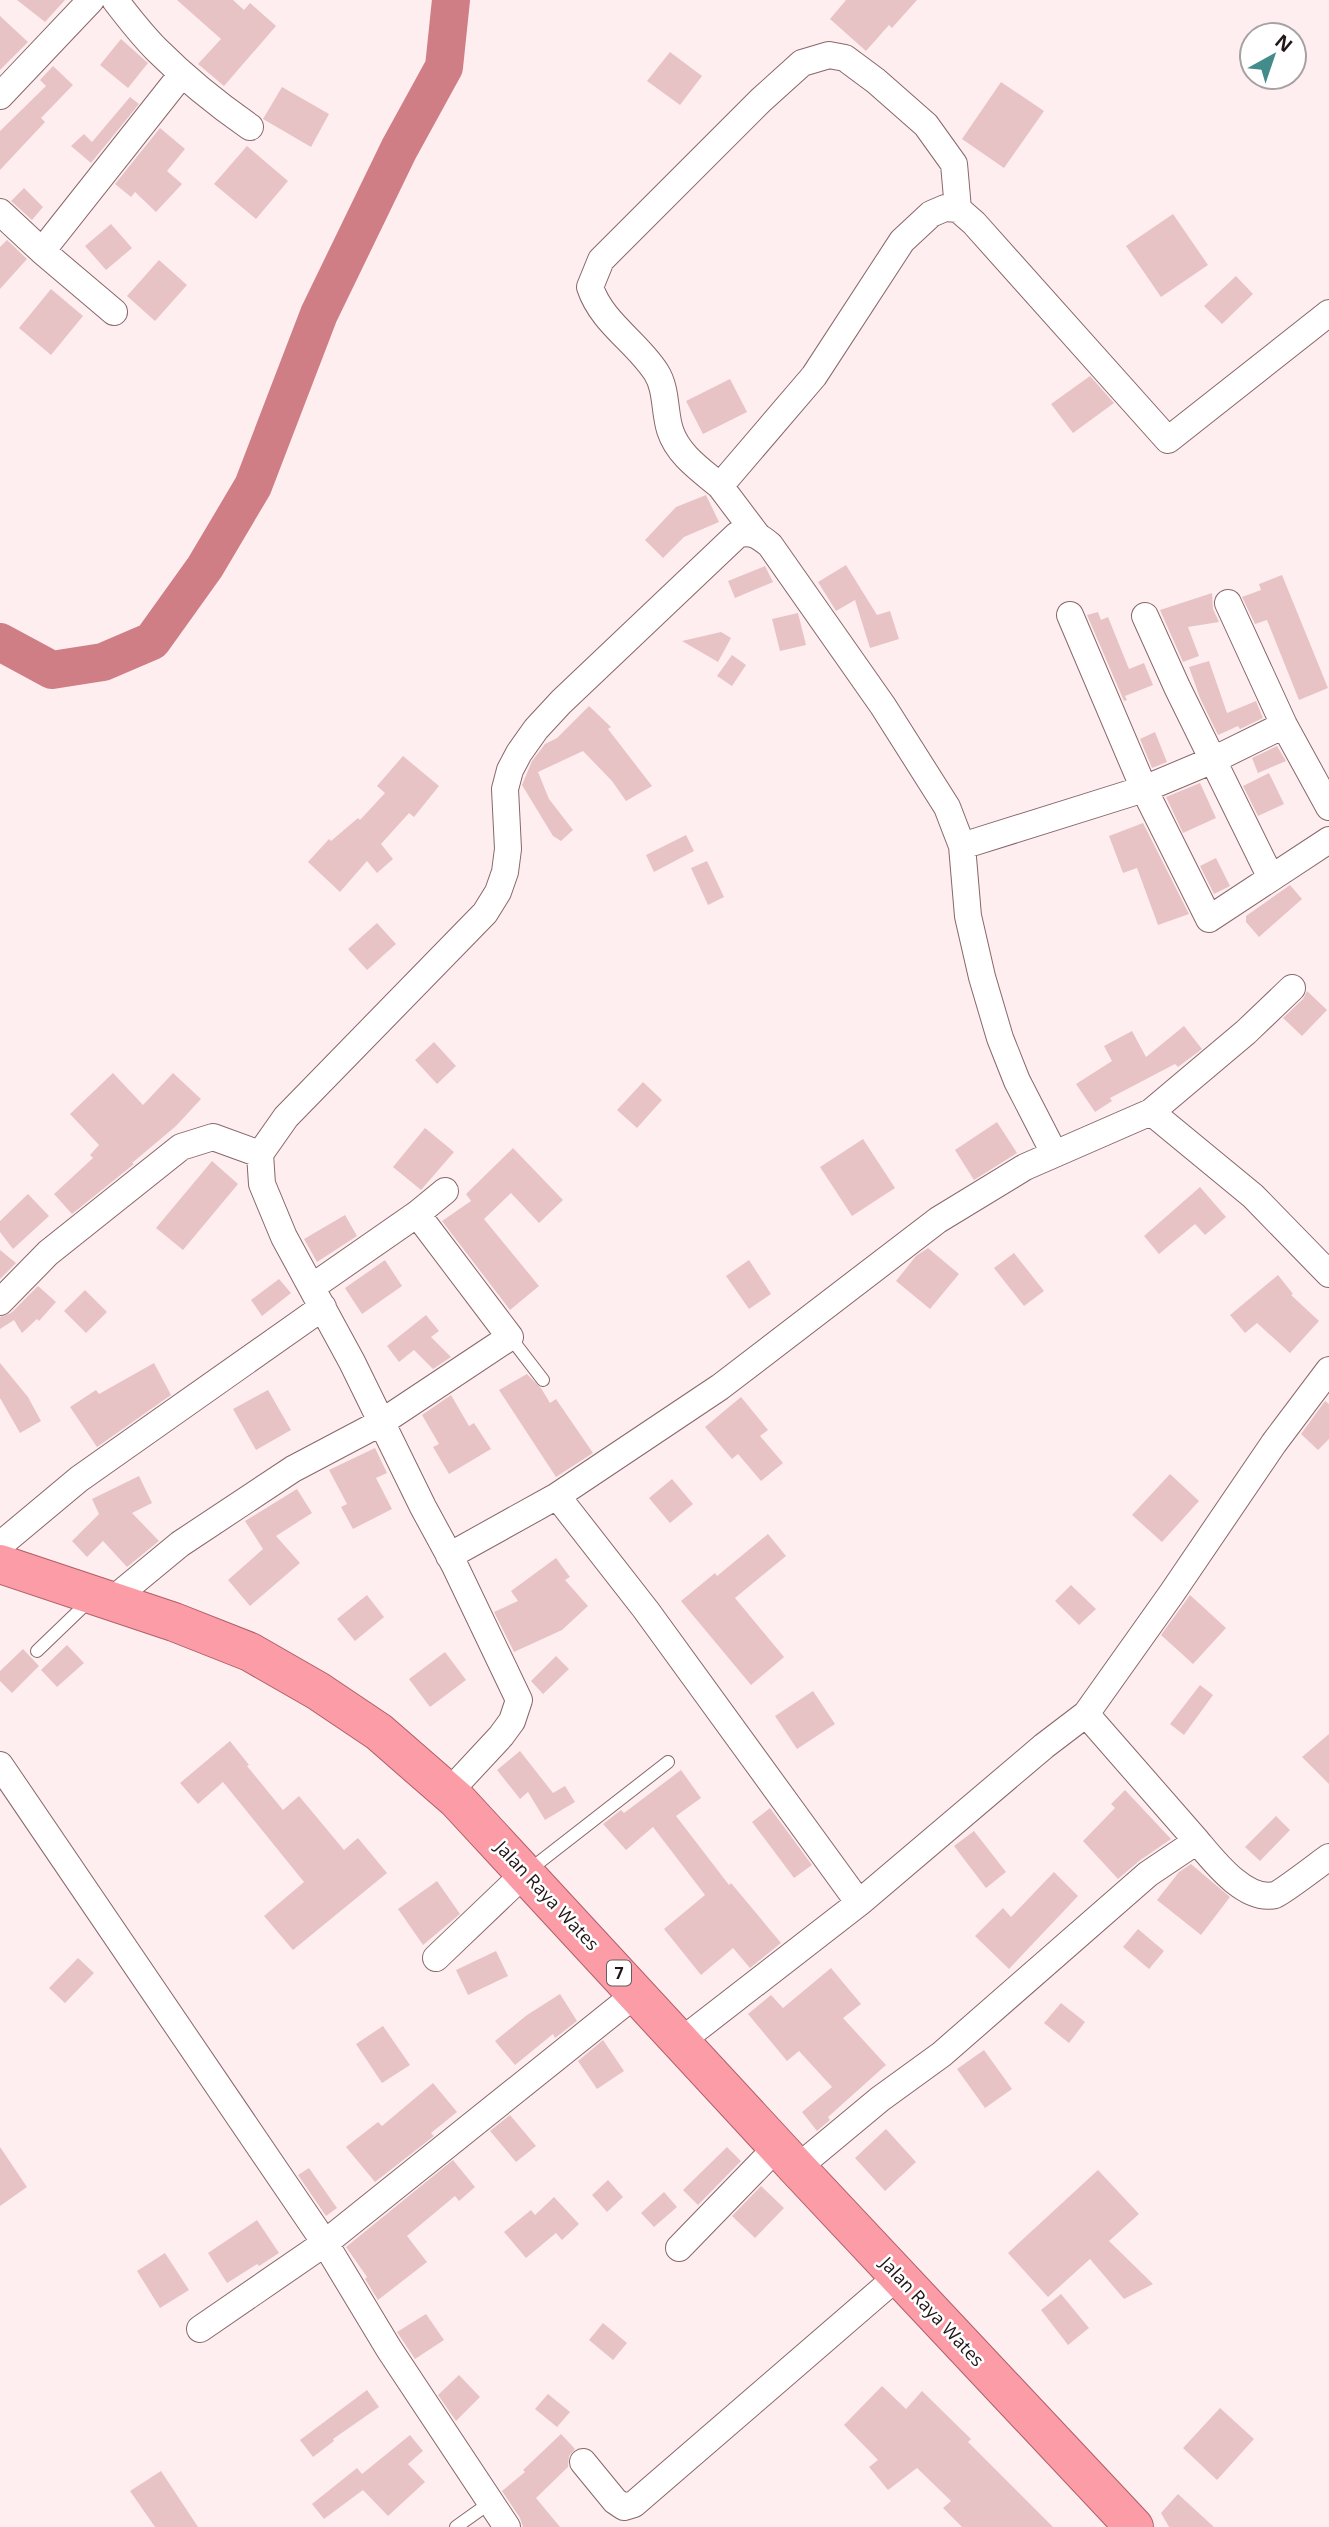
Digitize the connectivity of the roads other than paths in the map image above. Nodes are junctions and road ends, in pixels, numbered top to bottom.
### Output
1 (91, 0) edge
2 (115, 0) edge
3 (182, 74) junction
4 (0, 96) edge
5 (250, 127) dead end
6 (958, 209) junction
7 (0, 212) edge
8 (42, 251) junction
9 (114, 313) dead end
10 (1329, 313) edge
11 (720, 486) junction
12 (757, 535) junction
13 (1228, 603) dead end
14 (1070, 615) dead end
15 (1145, 616) dead end
16 (1284, 725) junction
17 (1213, 760) junction
18 (1144, 789) junction
19 (1329, 807) edge
20 (1329, 840) edge
21 (962, 846) junction
22 (1271, 878) junction
23 (1292, 988) dead end
24 (1151, 1112) junction
25 (1054, 1153) junction
26 (260, 1154) junction
27 (445, 1191) dead end
28 (417, 1214) junction
29 (1329, 1274) edge
30 (317, 1297) junction
31 (0, 1302) edge
32 (510, 1337) junction
33 (1329, 1370) edge
34 (543, 1380) dead end
35 (382, 1422) junction
36 (557, 1496) junction
37 (0, 1545) edge
38 (449, 1556) junction
39 (0, 1564) edge
40 (103, 1598) junction
41 (37, 1651) dead end
42 (1086, 1714) junction
43 (668, 1762) dead end
44 (0, 1765) edge
45 (449, 1792) junction
46 (1197, 1841) junction
47 (1329, 1857) edge
48 (525, 1873) junction
49 (859, 1903) junction
50 (436, 1958) dead end
51 (637, 1993) junction
52 (681, 2041) junction
53 (787, 2157) junction
54 (325, 2243) junction
55 (679, 2248) dead end
56 (898, 2276) junction
57 (200, 2329) dead end
58 (583, 2462) dead end
59 (491, 2502) junction
60 (456, 2527) edge
61 (507, 2527) edge
62 (1135, 2527) edge

1 - 4 street
2 - 3 street
3 - 5 street
3 - 8 street
6 - 10 street
6 - 11 street
6 - 11 street
7 - 8 street
8 - 9 street
11 - 12 street
12 - 21 street
12 - 26 street
13 - 16 street
14 - 18 street
15 - 17 street
16 - 17 street
16 - 19 street
17 - 18 street
17 - 22 street
18 - 21 street
18 - 22 street
20 - 22 street
21 - 25 street
23 - 24 street
24 - 25 street
24 - 29 street
25 - 36 street
26 - 30 street
26 - 31 street
27 - 28 street
28 - 30 street
28 - 32 street
30 - 35 street
30 - 37 street
32 - 34 lane
32 - 35 street
33 - 42 street
35 - 38 street
35 - 40 street
36 - 38 street
36 - 49 street
38 - 45 street
39 - 40 highway, Jalan Raya Wates / 7
40 - 41 lane
40 - 45 highway, Jalan Raya Wates / 7
42 - 46 street
42 - 49 street
43 - 48 lane
44 - 54 street
45 - 48 highway, Jalan Raya Wates / 7
46 - 47 street
46 - 53 street
48 - 50 street
48 - 51 highway, Jalan Raya Wates / 7
49 - 52 street
51 - 52 highway, Jalan Raya Wates / 7
51 - 54 street
52 - 53 highway, Jalan Raya Wates / 7
53 - 55 street
53 - 56 highway, Jalan Raya Wates / 7
54 - 57 street
54 - 59 street
56 - 58 street
56 - 62 highway, Jalan Raya Wates / 7
59 - 60 lane
59 - 61 street

